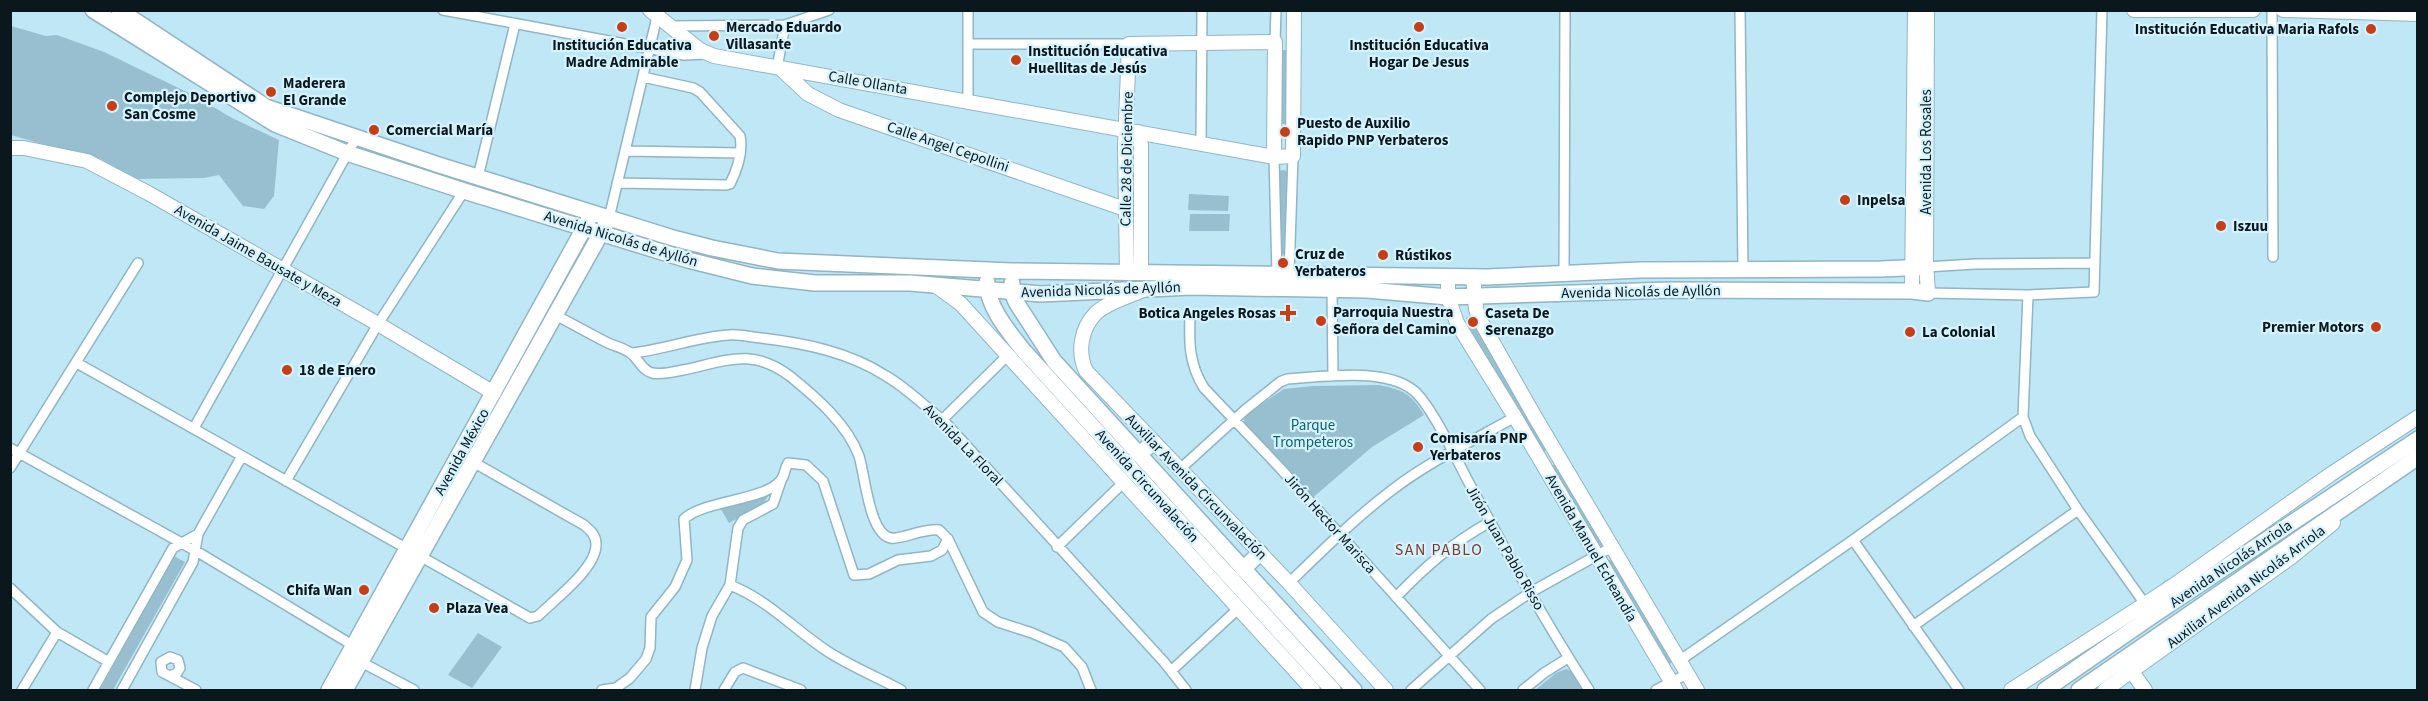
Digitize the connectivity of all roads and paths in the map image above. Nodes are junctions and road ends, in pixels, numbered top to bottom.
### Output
1 (93, 10) edge
2 (119, 10) edge
3 (443, 10) edge
4 (829, 10) edge
5 (968, 10) edge
6 (1202, 10) edge
7 (1276, 10) edge
8 (1294, 10) edge
9 (1565, 10) edge
10 (1740, 10) edge
11 (1915, 10) edge
12 (1927, 10) edge
13 (2102, 10) edge
14 (2134, 10) edge
15 (2253, 10) edge
16 (2272, 10) edge
17 (2283, 10) edge
18 (654, 14) edge
19 (2418, 14) edge
20 (515, 24) junction
21 (785, 25) junction
22 (669, 26) junction
23 (1275, 42) junction
24 (969, 44) junction
25 (1129, 44) junction
26 (1203, 44) junction
27 (650, 49) junction
28 (706, 54) junction
29 (779, 68) junction
30 (643, 77) junction
31 (968, 101) junction
32 (1132, 131) junction
33 (356, 138) junction
34 (1201, 143) junction
35 (10, 148) edge
36 (625, 151) junction
37 (347, 153) junction
38 (740, 153) junction
39 (1293, 156) junction
40 (1274, 157) junction
41 (478, 177) junction
42 (617, 183) junction
43 (464, 191) junction
44 (1125, 209) junction
45 (592, 213) junction
46 (609, 218) junction
47 (584, 228) junction
48 (602, 234) junction
49 (2273, 256) dead end
50 (138, 263) dead end
51 (2095, 263) junction
52 (1919, 268) junction
53 (282, 269) junction
54 (987, 269) junction
55 (1743, 270) junction
56 (1011, 271) junction
57 (1134, 273) junction
58 (1283, 274) junction
59 (1564, 274) junction
60 (1448, 277) junction
61 (1473, 277) junction
62 (935, 285) junction
63 (1145, 289) junction
64 (1332, 289) junction
65 (987, 291) junction
66 (1912, 291) junction
67 (1012, 292) junction
68 (1928, 293) junction
69 (2028, 295) junction
70 (1448, 297) junction
71 (1474, 297) junction
72 (555, 315) junction
73 (1190, 316) dead end
74 (378, 324) junction
75 (630, 353) junction
76 (1007, 356) junction
77 (76, 363) junction
78 (1333, 376) junction
79 (494, 393) junction
80 (1515, 417) junction
81 (2023, 417) junction
82 (2418, 417) edge
83 (1235, 419) junction
84 (942, 420) junction
85 (194, 428) junction
86 (2418, 430) edge
87 (2418, 439) edge
88 (1153, 442) junction
89 (10, 448) edge
90 (1452, 452) junction
91 (1556, 452) junction
92 (21, 454) junction
93 (1139, 455) junction
94 (242, 456) junction
95 (2418, 457) edge
96 (1540, 461) junction
97 (473, 462) junction
98 (10, 468) edge
99 (1179, 470) junction
100 (783, 478) junction
101 (2385, 480) junction
102 (286, 481) junction
103 (1124, 482) junction
104 (2078, 510) junction
105 (2304, 515) junction
106 (1490, 522) junction
107 (198, 534) junction
108 (1340, 535) junction
109 (948, 539) junction
110 (1853, 540) junction
111 (180, 543) junction
112 (1057, 547) junction
113 (1612, 547) junction
114 (196, 551) junction
115 (415, 552) junction
116 (1260, 553) junction
117 (1596, 557) junction
118 (1243, 569) junction
119 (2214, 575) junction
120 (1289, 583) junction
121 (730, 585) junction
122 (10, 588) edge
123 (2170, 588) junction
124 (1531, 592) junction
125 (1396, 597) junction
126 (2145, 604) junction
127 (1238, 609) junction
128 (1913, 626) junction
129 (57, 632) junction
130 (354, 646) junction
131 (1449, 655) junction
132 (1568, 658) junction
133 (1679, 661) junction
134 (109, 662) junction
135 (361, 662) junction
136 (1172, 671) junction
137 (2132, 672) junction
138 (1687, 674) junction
139 (170, 676) dead end
140 (1673, 686) edge
141 (2121, 686) edge
142 (22, 690) edge
143 (93, 690) edge
144 (122, 690) edge
145 (196, 690) edge
146 (329, 690) edge
147 (345, 690) edge
148 (414, 690) edge
149 (602, 690) edge
150 (695, 690) edge
151 (724, 690) edge
152 (801, 690) edge
153 (902, 690) edge
154 (1091, 690) edge
155 (1186, 690) edge
156 (1313, 690) edge
157 (1333, 690) edge
158 (1354, 690) edge
159 (1386, 690) edge
160 (1411, 690) edge
161 (1480, 690) edge
162 (1523, 690) edge
163 (1589, 690) edge
164 (1656, 690) edge
165 (1696, 690) edge
166 (1959, 690) edge
167 (2012, 690) edge
168 (2045, 690) edge
169 (2079, 690) edge
170 (2104, 690) edge
171 (2145, 690) edge

1 - 37 main road, Avenida Nicolás de Ayllón
2 - 33 main road, Avenida Nicolás de Ayllón
3 - 20 street, Calle Ollanta
4 - 21 street
5 - 24 street
6 - 26 street
7 - 23 street
8 - 39 street
9 - 59 street
10 - 55 street
11 - 52 street, Avenida Los Rosales
12 - 52 street, Avenida Los Rosales
13 - 51 street
14 - 15 street
16 - 49 street
17 - 19 street
18 - 22 street
18 - 27 street
20 - 27 street, Calle Ollanta
20 - 41 street
21 - 22 street
21 - 29 street
22 - 28 street
23 - 26 street
23 - 40 street
24 - 25 street
24 - 31 street
25 - 26 street
25 - 32 street, Calle 28 de Diciembre
26 - 34 street
27 - 28 street, Calle Ollanta
27 - 30 street
28 - 29 street, Calle Ollanta
29 - 31 street, Calle Ollanta
29 - 44 street, Calle Angel Cepollini
30 - 36 street
30 - 38 street
31 - 32 street, Calle Ollanta
32 - 34 street, Calle Ollanta
32 - 44 street, Calle 28 de Diciembre
32 - 57 street, Calle 28 de Diciembre
33 - 37 street
33 - 41 main road, Avenida Nicolás de Ayllón
34 - 40 street, Calle Ollanta
35 - 53 street, Avenida Jaime Bausate y Meza
36 - 38 street
36 - 42 street
37 - 43 main road, Avenida Nicolás de Ayllón
37 - 53 street
38 - 42 street
39 - 40 street, Calle Ollanta
39 - 58 street
40 - 58 street
41 - 45 main road, Avenida Nicolás de Ayllón
42 - 46 street
43 - 47 main road, Avenida Nicolás de Ayllón
43 - 74 street
44 - 57 street, Calle 28 de Diciembre
45 - 46 main road, Avenida Nicolás de Ayllón
45 - 47 main road, Avenida México
46 - 48 main road, Avenida México
46 - 54 main road, Avenida Nicolás de Ayllón
47 - 48 main road, Avenida Nicolás de Ayllón
47 - 79 main road, Avenida México
48 - 62 main road, Avenida Nicolás de Ayllón
48 - 72 main road, Avenida México
50 - 77 street
51 - 52 street, Avenida Nicolás de Ayllón
51 - 69 street, Avenida Nicolás de Ayllón
52 - 55 main road, Avenida Nicolás de Ayllón
52 - 66 street, Avenida Los Rosales
52 - 68 street, Avenida Los Rosales
53 - 74 street, Avenida Jaime Bausate y Meza
53 - 85 street
54 - 56 main road, Avenida Nicolás de Ayllón
54 - 65 main road, Avenida Circunvalación
55 - 59 main road, Avenida Nicolás de Ayllón
56 - 57 main road, Avenida Nicolás de Ayllón
56 - 67 main road, Avenida Circunvalación
57 - 58 main road, Avenida Nicolás de Ayllón
58 - 60 main road, Avenida Nicolás de Ayllón
59 - 61 main road, Avenida Nicolás de Ayllón
60 - 61 main road, Avenida Nicolás de Ayllón
60 - 70 street, Avenida Manuel Echeandía
61 - 71 street, Avenida Manuel Echeandía
62 - 65 main road, Avenida Nicolás de Ayllón
62 - 76 street
63 - 64 main road, Avenida Nicolás de Ayllón
63 - 67 main road, Avenida Nicolás de Ayllón
63 - 88 street, Auxiliar Avenida Circunvalación
64 - 70 main road, Avenida Nicolás de Ayllón
64 - 78 street
65 - 67 main road, Avenida Nicolás de Ayllón
65 - 157 main road, Avenida Circunvalación
66 - 68 main road, Avenida Nicolás de Ayllón
66 - 71 main road, Avenida Nicolás de Ayllón
67 - 93 main road, Avenida Circunvalación
68 - 69 street, Avenida Nicolás de Ayllón
69 - 81 street
70 - 71 main road, Avenida Nicolás de Ayllón
70 - 80 street, Avenida Manuel Echeandía
71 - 91 street, Avenida Manuel Echeandía
72 - 75 street
72 - 97 main road, Avenida México
73 - 83 street, Jirón Hector Marisca
74 - 79 street, Avenida Jaime Bausate y Meza
74 - 102 street
75 - 84 street, Avenida La Floral
75 - 109 street
76 - 84 street
76 - 103 street
77 - 85 street
77 - 92 street
78 - 83 street, Jirón Juan Pablo Risso
78 - 90 street, Jirón Juan Pablo Risso
79 - 115 main road, Avenida México
80 - 90 street
80 - 96 street, Avenida Manuel Echeandía
81 - 104 street
81 - 110 street
82 - 123 street
83 - 99 street, Jirón Juan Pablo Risso
83 - 108 street, Jirón Hector Marisca
84 - 112 street, Avenida La Floral
85 - 94 street
86 - 105 main road
87 - 105 main road, Avenida Nicolás Arriola
88 - 93 main road
88 - 99 street, Auxiliar Avenida Circunvalación
89 - 92 street
90 - 106 street, Jirón Juan Pablo Risso
90 - 108 street
91 - 96 street
91 - 113 street, Avenida Manuel Echeandía
92 - 98 street
92 - 111 street
93 - 118 main road, Avenida Circunvalación
94 - 102 street
94 - 107 street
95 - 101 main road, Avenida Nicolás Arriola
96 - 117 street, Avenida Manuel Echeandía
97 - 115 main road, Avenida México
97 - 115 street
99 - 116 street, Auxiliar Avenida Circunvalación
100 - 109 street
100 - 121 street
100 - 149 street
101 - 137 street, Auxiliar Avenida Nicolás Arriola
101 - 169 main road, Avenida Nicolás Arriola
102 - 115 street
103 - 112 street
103 - 127 street
104 - 126 street
104 - 128 street
105 - 119 main road, Avenida Nicolás Arriola
106 - 124 street, Jirón Juan Pablo Risso
106 - 125 street
107 - 111 street
107 - 114 street
108 - 120 street
108 - 125 street, Jirón Hector Marisca
109 - 154 street
110 - 128 street
110 - 133 street
111 - 114 street
111 - 134 street
112 - 136 street, Avenida La Floral
113 - 117 street
113 - 133 street, Avenida Manuel Echeandía
114 - 130 street
114 - 144 street
115 - 130 main road, Avenida México
115 - 135 main road, Avenida México
116 - 118 main road
116 - 120 street, Auxiliar Avenida Circunvalación
117 - 124 street
117 - 140 street, Avenida Manuel Echeandía
118 - 158 main road, Avenida Circunvalación
119 - 123 main road
119 - 168 main road, Avenida Nicolás Arriola
120 - 159 street, Auxiliar Avenida Circunvalación
121 - 150 street
121 - 153 street
122 - 129 street
123 - 126 street
124 - 131 street
124 - 132 street, Jirón Juan Pablo Risso
125 - 131 street, Jirón Hector Marisca
126 - 167 street
127 - 136 street
127 - 156 street
128 - 166 street
129 - 134 street
129 - 142 street
130 - 146 main road, Avenida México
131 - 160 street
131 - 161 street, Jirón Hector Marisca
132 - 162 street
132 - 163 street, Jirón Juan Pablo Risso
133 - 138 street, Avenida Manuel Echeandía
134 - 143 street
135 - 147 main road, Avenida México
135 - 148 street
136 - 155 street, Avenida La Floral
137 - 141 street, Auxiliar Avenida Nicolás Arriola
137 - 171 street
138 - 140 street
138 - 165 street, Avenida Manuel Echeandía
139 - 145 street
140 - 164 street
141 - 170 street, Auxiliar Avenida Nicolás Arriola
151 - 152 street

